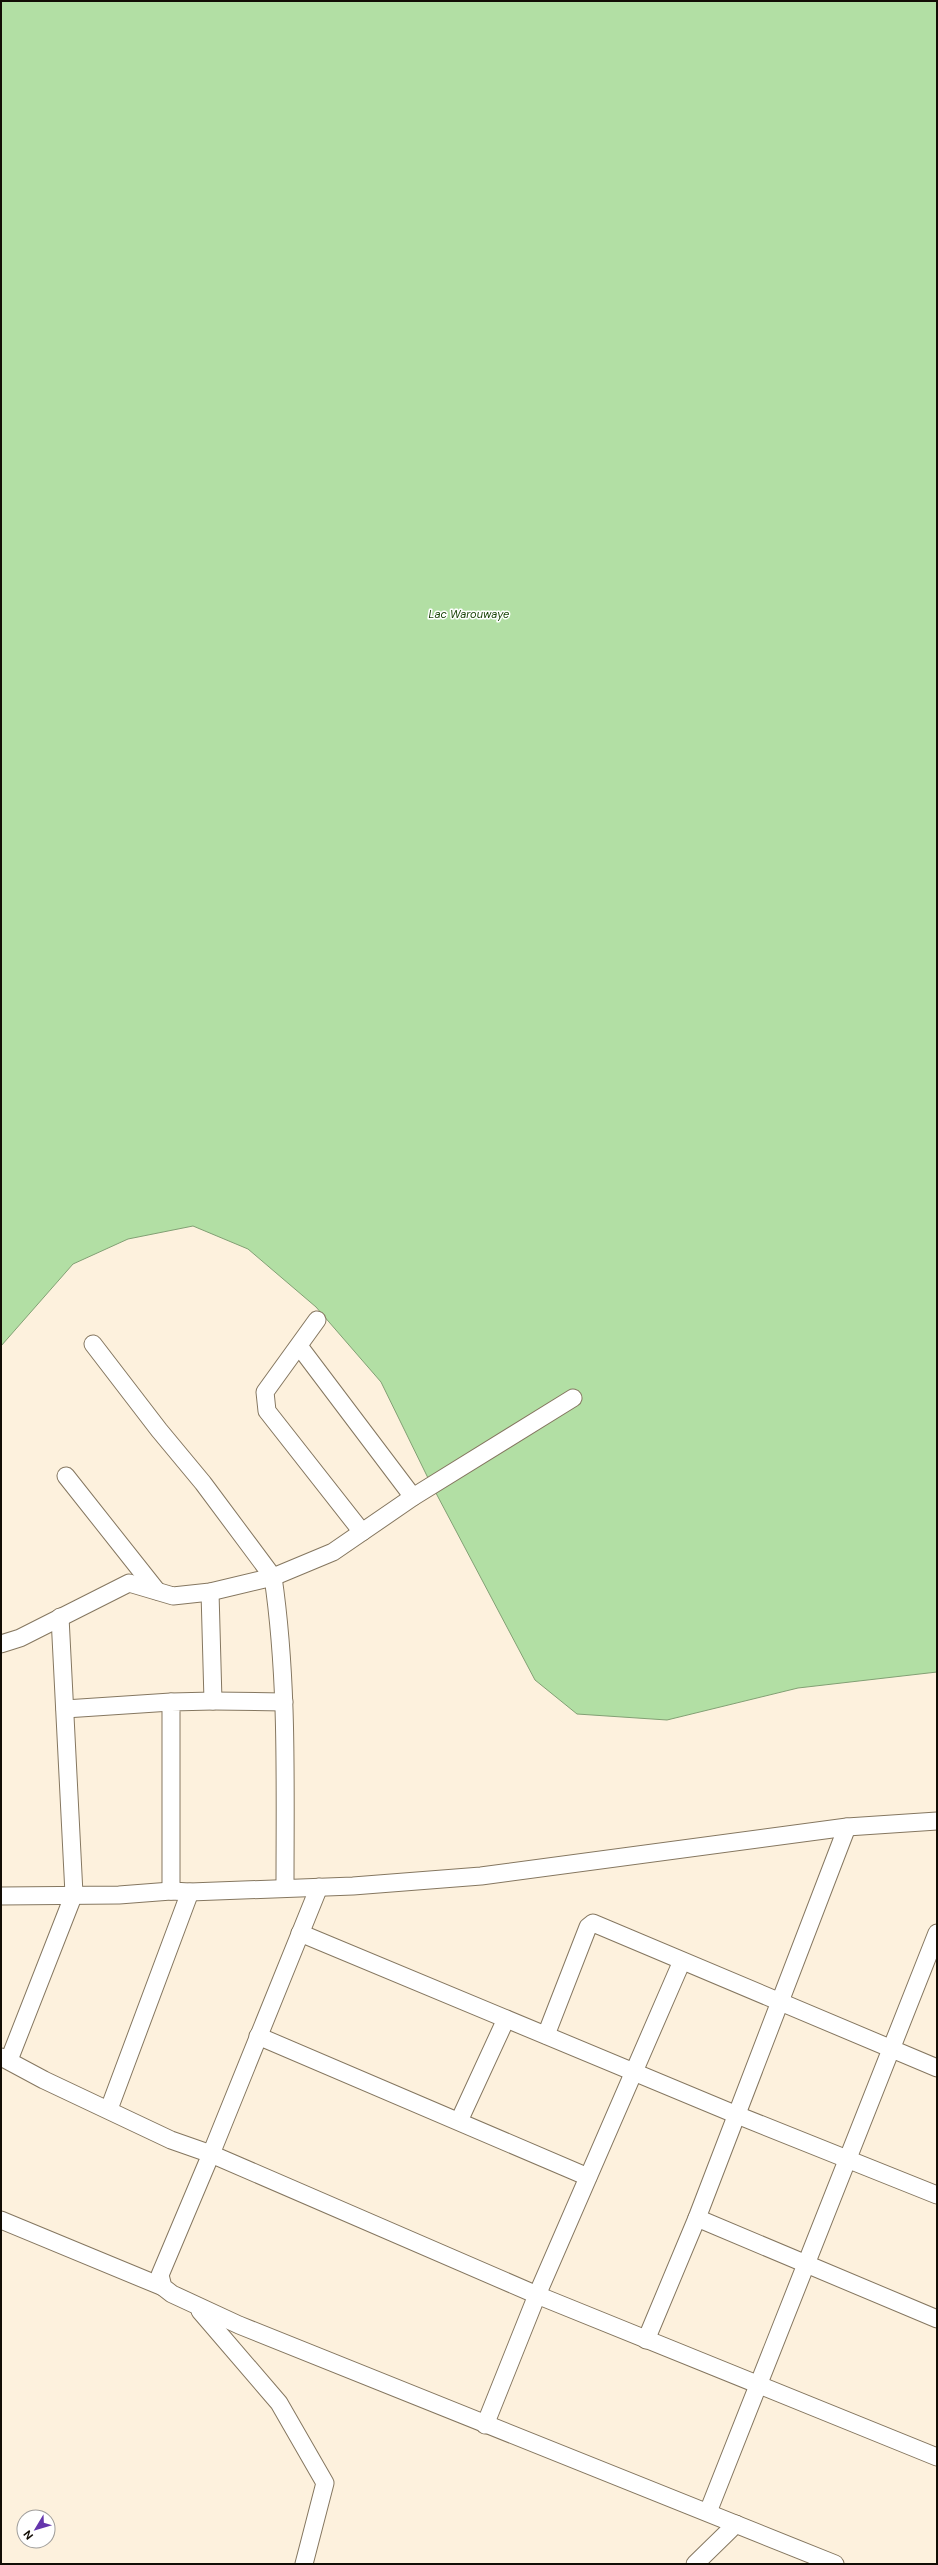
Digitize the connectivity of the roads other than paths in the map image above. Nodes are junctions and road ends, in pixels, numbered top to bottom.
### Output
1 (317, 1320) dead end
2 (93, 1344) dead end
3 (299, 1346) junction
4 (573, 1398) dead end
5 (66, 1476) dead end
6 (413, 1497) junction
7 (362, 1532) junction
8 (273, 1577) junction
9 (157, 1592) junction
10 (210, 1592) junction
11 (60, 1617) junction
12 (1, 1644) edge
13 (213, 1701) junction
14 (171, 1702) junction
15 (284, 1702) junction
16 (64, 1709) junction
17 (937, 1821) edge
18 (846, 1827) junction
19 (319, 1887) junction
20 (285, 1888) junction
21 (171, 1890) junction
22 (190, 1892) junction
23 (74, 1894) junction
24 (1, 1896) edge
25 (300, 1933) junction
26 (937, 1933) edge
27 (682, 1961) junction
28 (780, 2002) junction
29 (506, 2019) junction
30 (546, 2035) junction
31 (258, 2036) junction
32 (891, 2049) junction
33 (5, 2058) edge
34 (937, 2068) edge
35 (633, 2072) junction
36 (109, 2109) junction
37 (737, 2115) junction
38 (459, 2121) junction
39 (211, 2154) junction
40 (848, 2158) junction
41 (588, 2177) junction
42 (937, 2195) edge
43 (697, 2218) junction
44 (1, 2220) edge
45 (805, 2264) junction
46 (163, 2287) junction
47 (537, 2295) junction
48 (196, 2306) junction
49 (937, 2319) edge
50 (646, 2340) junction
51 (759, 2385) junction
52 (485, 2424) junction
53 (937, 2457) edge
54 (708, 2512) junction
55 (736, 2524) junction
56 (304, 2564) edge
57 (695, 2564) edge
58 (835, 2564) edge

1 - 3 street
2 - 8 street
3 - 6 street
3 - 7 street
4 - 6 street
5 - 9 street
6 - 7 street
7 - 8 street
8 - 10 street
8 - 15 street
9 - 10 street
9 - 11 street
10 - 13 street
11 - 12 street
11 - 16 street
13 - 14 street
13 - 15 street
14 - 16 street
14 - 21 street
15 - 20 street
16 - 23 street
17 - 18 street
18 - 19 street
18 - 28 street
19 - 20 street
19 - 25 street
20 - 22 street
21 - 22 street
21 - 23 street
22 - 36 street
23 - 24 street
23 - 33 street
25 - 29 street
25 - 31 street
26 - 32 street
27 - 28 street
27 - 30 street
27 - 35 street
28 - 32 street
28 - 37 street
29 - 30 street
29 - 38 street
30 - 35 street
31 - 38 street
31 - 39 street
32 - 34 street
32 - 40 street
33 - 36 street
35 - 37 street
35 - 41 street
36 - 39 street
37 - 40 street
37 - 43 street
38 - 41 street
39 - 46 street
39 - 47 street
40 - 42 street
40 - 45 street
41 - 47 street
43 - 45 street
43 - 50 street
44 - 46 street
45 - 49 street
45 - 51 street
46 - 48 street
47 - 50 street
47 - 52 street
48 - 52 street
48 - 56 street
50 - 51 street
51 - 53 street
51 - 54 street
52 - 54 street
54 - 55 street
55 - 57 street
55 - 58 street

